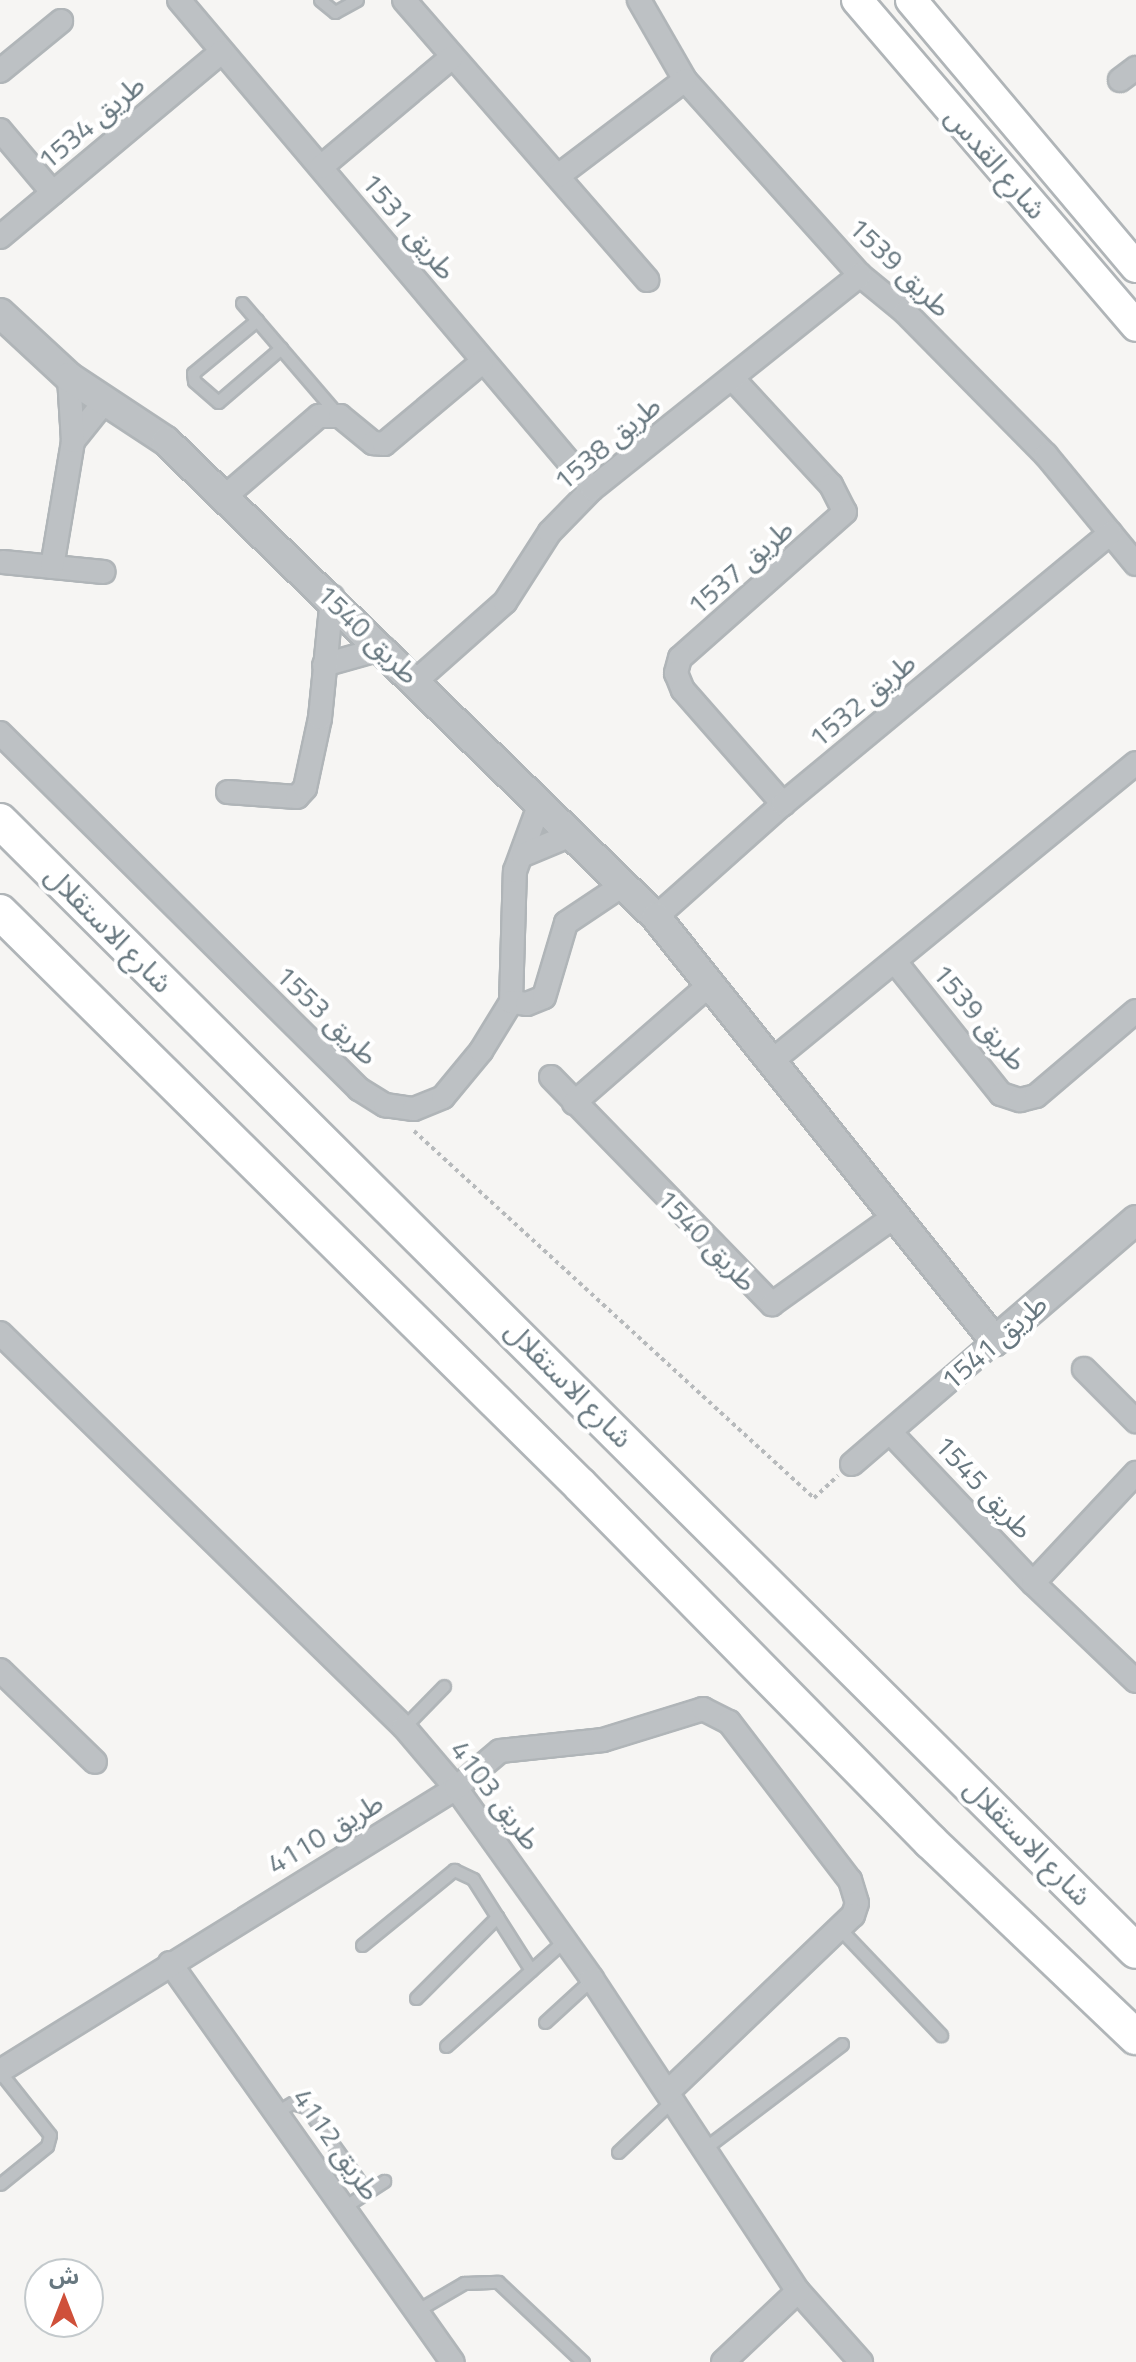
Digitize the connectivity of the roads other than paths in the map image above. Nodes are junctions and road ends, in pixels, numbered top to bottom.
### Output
1 (179, 0) edge
2 (320, 0) edge
3 (357, 0) edge
4 (404, 0) edge
5 (639, 0) edge
6 (857, 0) edge
7 (911, 0) edge
8 (61, 21) dead end
9 (221, 52) junction
10 (451, 58) junction
11 (0, 71) edge
12 (685, 80) junction
13 (0, 130) edge
14 (321, 167) junction
15 (558, 176) junction
16 (53, 193) junction
17 (0, 237) edge
18 (1136, 267) edge
19 (860, 275) junction
20 (647, 280) dead end
21 (242, 303) dead end
22 (0, 313) edge
23 (257, 320) junction
24 (1136, 326) edge
25 (281, 348) junction
26 (482, 362) junction
27 (69, 377) junction
28 (734, 380) junction
29 (105, 401) junction
30 (340, 416) junction
31 (73, 441) junction
32 (592, 489) junction
33 (222, 499) junction
34 (1111, 533) junction
35 (3, 562) dead end
36 (1136, 564) edge
37 (52, 567) junction
38 (104, 572) dead end
39 (332, 597) junction
40 (384, 648) junction
41 (324, 665) junction
42 (417, 680) junction
43 (0, 733) edge
44 (1136, 763) edge
45 (228, 792) dead end
46 (540, 803) junction
47 (783, 804) junction
48 (0, 821) edge
49 (571, 835) junction
50 (523, 855) junction
51 (623, 885) junction
52 (0, 912) edge
53 (656, 917) junction
54 (896, 963) junction
55 (708, 986) junction
56 (511, 1002) junction
57 (1136, 1011) edge
58 (772, 1061) junction
59 (551, 1077) dead end
60 (574, 1103) junction
61 (892, 1218) junction
62 (1136, 1220) edge
63 (0, 1333) edge
64 (995, 1341) junction
65 (1084, 1369) dead end
66 (1136, 1421) edge
67 (890, 1432) junction
68 (852, 1464) road end
69 (1136, 1473) edge
70 (1033, 1583) junction
71 (0, 1670) edge
72 (1136, 1681) edge
73 (444, 1686) dead end
74 (404, 1727) junction
75 (95, 1762) dead end
76 (456, 1788) junction
77 (497, 1917) junction
78 (839, 1928) junction
79 (566, 1940) junction
80 (362, 1945) dead end
81 (1136, 1951) edge
82 (170, 1963) junction
83 (531, 1970) junction
84 (592, 1979) junction
85 (416, 1998) dead end
86 (545, 2022) dead end
87 (941, 2035) dead end
88 (1136, 2037) edge
89 (842, 2044) dead end
90 (446, 2046) dead end
91 (0, 2072) edge
92 (671, 2095) junction
93 (278, 2111) junction
94 (705, 2148) junction
95 (618, 2152) dead end
96 (384, 2181) dead end
97 (0, 2184) edge
98 (367, 2192) junction
99 (344, 2207) junction
100 (798, 2291) junction
101 (416, 2311) junction
102 (452, 2362) edge
103 (583, 2362) edge
104 (723, 2362) edge
105 (861, 2362) edge

1 - 9 street, طريق 1531
2 - 3 lane
4 - 10 street
5 - 12 street, طريق 1539
6 - 24 main road, شارع القدس
7 - 18 main road, شارع القدس
8 - 11 street
9 - 14 street, طريق 1531
9 - 16 street, طريق 1534
10 - 14 street
10 - 15 street
12 - 15 street
12 - 19 street, طريق 1539
13 - 16 street
14 - 26 street, طريق 1531
15 - 20 street
16 - 17 street, طريق 1534
19 - 28 street, طريق 1538
19 - 34 street, طريق 1539
21 - 23 lane
22 - 27 street, طريق 1540
23 - 25 lane
23 - 25 lane
25 - 30 lane
26 - 30 street
26 - 32 street, طريق 1531
27 - 29 street, طريق 1540
27 - 31 street
28 - 32 street, طريق 1538
28 - 47 street, طريق 1537
29 - 31 street
29 - 33 street, طريق 1540
30 - 33 street
31 - 37 street
32 - 42 street, طريق 1538
33 - 39 street, طريق 1540
34 - 36 street, طريق 1539
34 - 47 street, طريق 1532
35 - 37 street
37 - 38 street
39 - 40 street, طريق 1540
39 - 41 street
40 - 41 street
40 - 42 street, طريق 1540
41 - 45 street
42 - 46 street, طريق 1540
43 - 56 street, طريق 1553
44 - 54 street, طريق 1539
46 - 49 street, طريق 1540
46 - 50 street, طريق 1553
47 - 53 street, طريق 1532
48 - 81 main road, شارع الاستقلال
49 - 50 street
49 - 51 street, طريق 1540
50 - 56 street, طريق 1553
51 - 53 street, طريق 1540
51 - 56 street
52 - 88 main road
53 - 55 street, طريق 1540
54 - 57 street, طريق 1539
54 - 58 street, طريق 1539
55 - 58 street, طريق 1540
55 - 60 street
58 - 61 street, طريق 1540
59 - 60 street, طريق 1540
60 - 61 street, طريق 1540
61 - 64 street, طريق 1540
62 - 64 street, طريق 1541
63 - 74 street, طريق 4103
64 - 67 street, طريق 1541
65 - 66 street
67 - 68 street, طريق 1541
67 - 70 street, طريق 1545
69 - 70 street, طريق 1545
70 - 72 street, طريق 1545
71 - 75 street
73 - 74 lane
74 - 76 street, طريق 4103
76 - 78 street, طريق 4110
76 - 79 street, طريق 4103
76 - 82 street, طريق 4110
77 - 80 lane
77 - 83 lane
77 - 85 lane
78 - 87 lane
78 - 92 street
79 - 83 lane
79 - 84 street, طريق 4103
82 - 91 street, طريق 4110
82 - 93 street, طريق 4112
83 - 90 lane
84 - 86 lane
84 - 92 street, طريق 4103
89 - 94 lane
91 - 97 lane
92 - 94 street, طريق 4103
92 - 95 lane
93 - 98 lane
93 - 99 street, طريق 4112
94 - 100 street, طريق 4103
96 - 98 lane
98 - 99 lane
99 - 101 street, طريق 4112
100 - 104 street
100 - 105 street, طريق 4103
101 - 102 street, طريق 4112
101 - 103 lane

